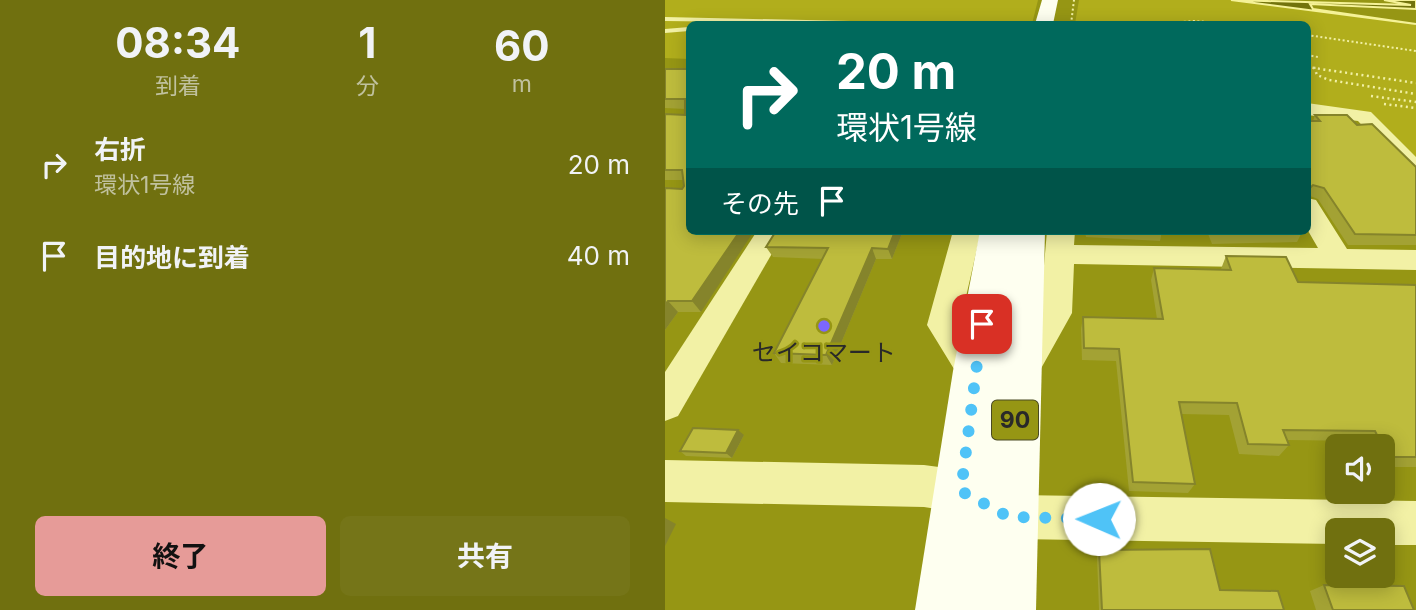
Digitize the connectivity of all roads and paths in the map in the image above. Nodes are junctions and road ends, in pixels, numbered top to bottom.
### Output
1 (1050, 0) edge
2 (1066, 0) edge
3 (1074, 0) edge
4 (665, 19) edge
5 (725, 19) junction
6 (720, 21) edge
7 (793, 21) edge
8 (1045, 21) edge
9 (1062, 21) edge
10 (1071, 21) edge
11 (686, 29) edge
12 (665, 31) edge
13 (1311, 36) edge
14 (1416, 51) edge
15 (1311, 56) edge
16 (1318, 57) dead end
17 (1314, 67) joint
18 (1416, 83) edge
19 (1416, 94) edge
20 (1311, 109) edge
21 (1416, 170) edge
22 (1311, 213) edge
23 (769, 235) edge
24 (966, 235) edge
25 (997, 235) edge
26 (1049, 239) edge
27 (1189, 243) edge
28 (1339, 260) junction
29 (1416, 260) edge
30 (996, 374) junction
31 (665, 404) edge
32 (665, 481) edge
33 (961, 491) junction
34 (1009, 517) junction
35 (1416, 523) edge
36 (946, 610) edge
37 (1005, 610) edge

1 - 8 main road
2 - 9 main road
3 - 10 path
4 - 5 lane
5 - 6 lane
5 - 7 lane
11 - 12 lane
13 - 14 path
15 - 16 path
17 - 18 path
17 - 19 path
20 - 21 street
22 - 28 street
23 - 31 street
24 - 30 street
25 - 30 main road, 90
26 - 27 street
26 - 30 main road, 90
27 - 28 street
28 - 29 street
30 - 33 main road, 90
30 - 34 main road, 90
32 - 33 street
33 - 34 street
33 - 36 main road, 90
34 - 35 street
34 - 37 main road, 90

